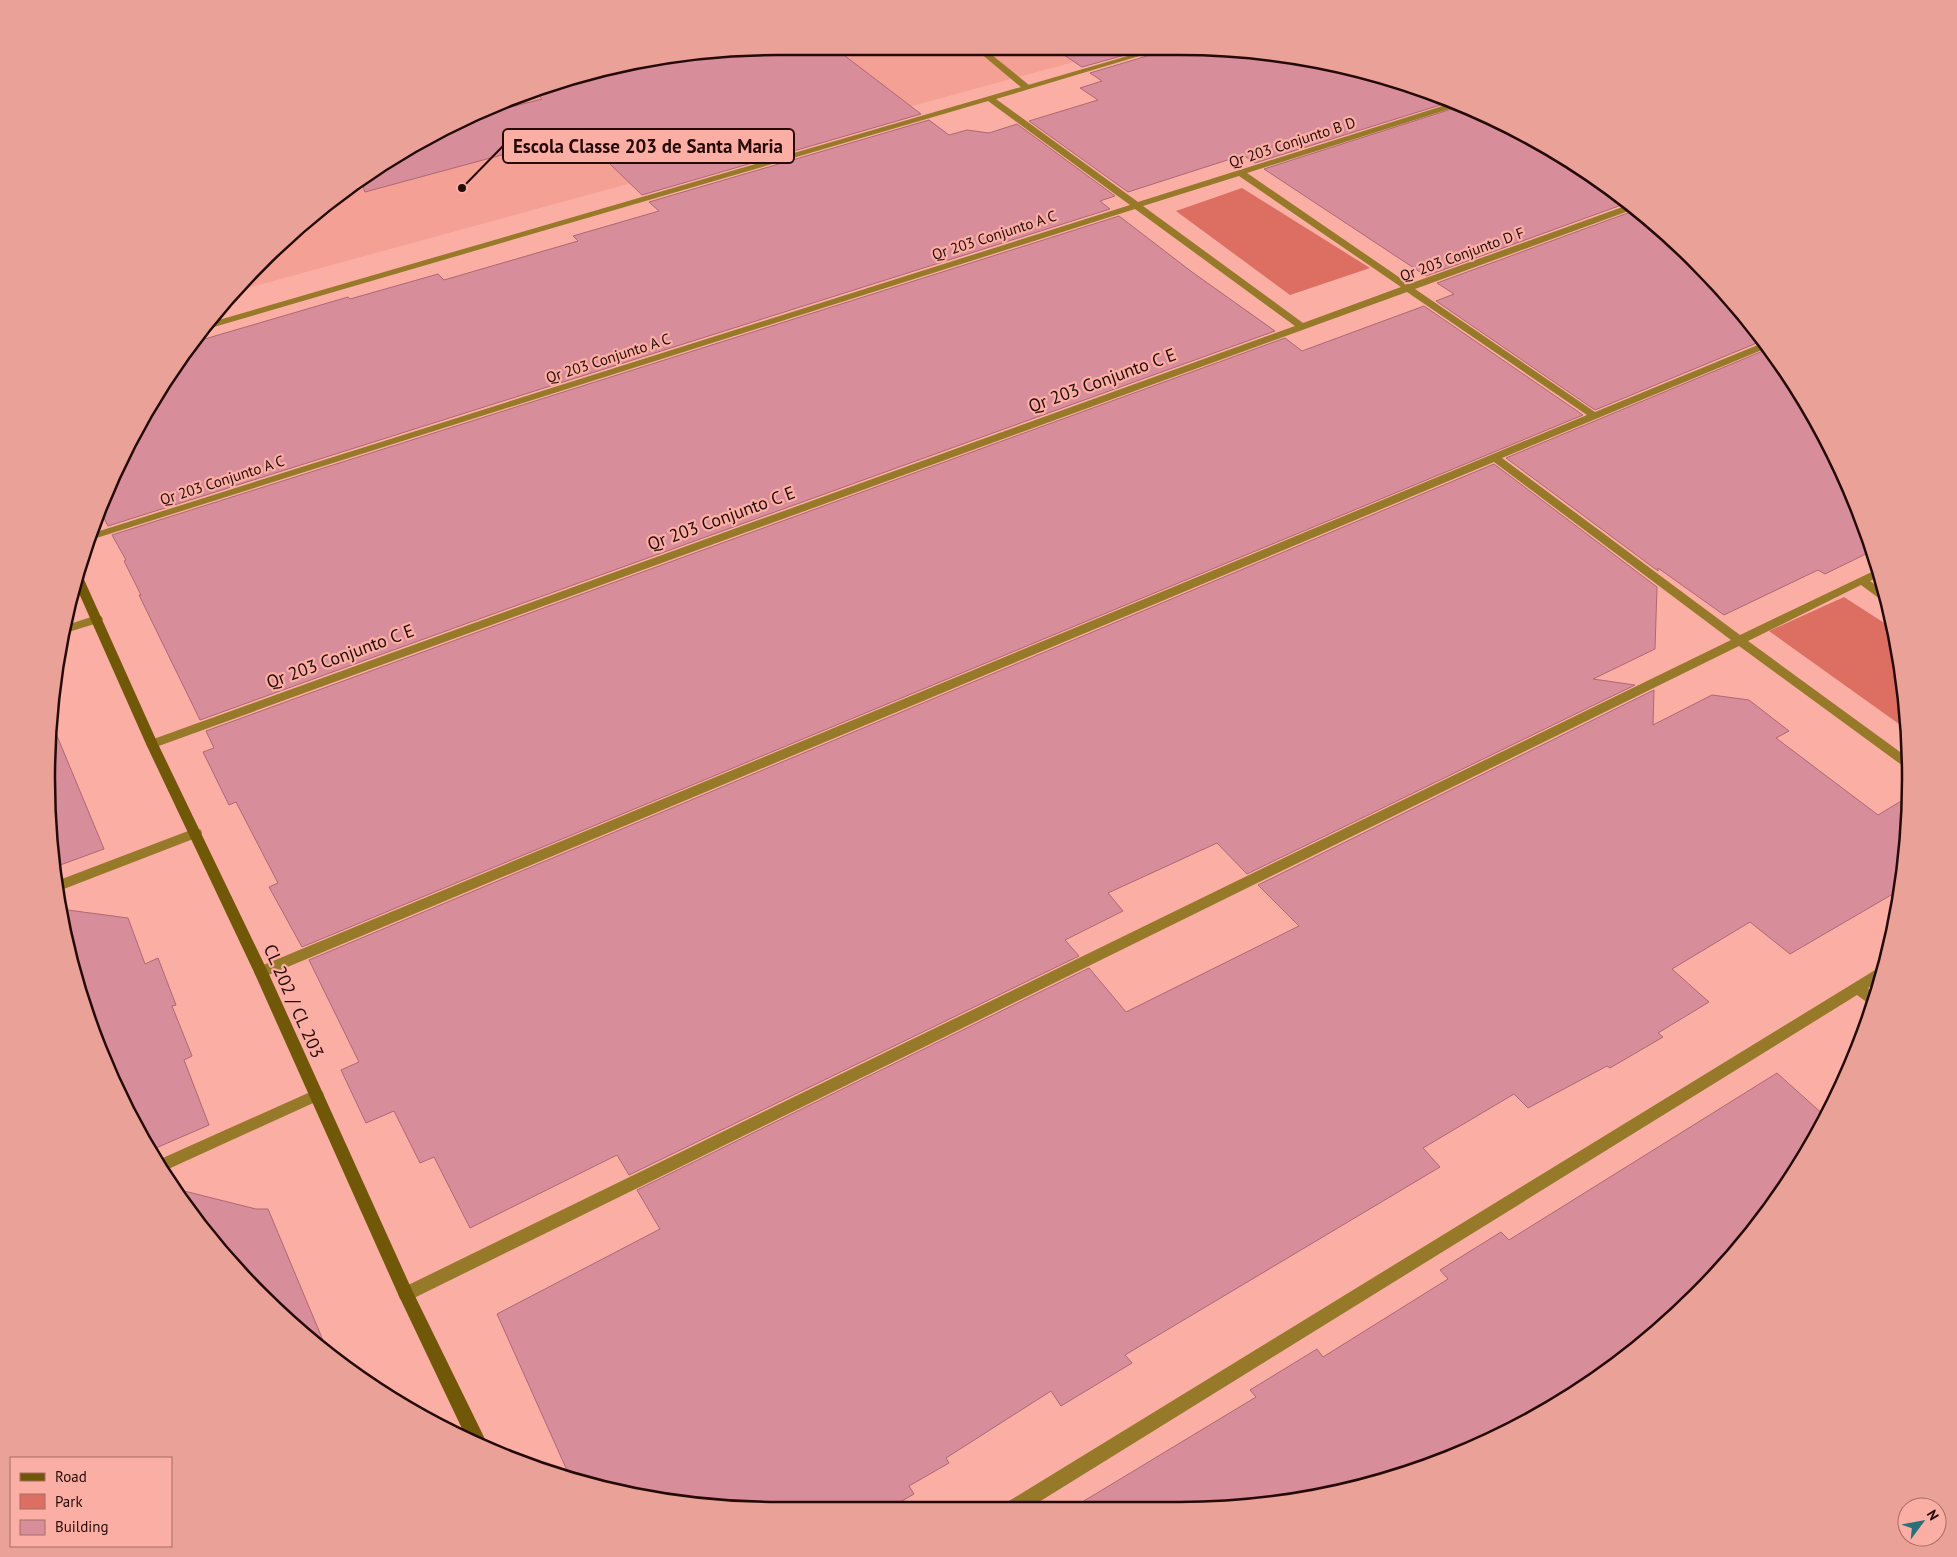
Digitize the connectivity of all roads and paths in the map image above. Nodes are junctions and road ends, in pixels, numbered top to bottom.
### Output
1 (987, 55) edge
2 (1138, 55) edge
3 (1026, 87) junction
4 (989, 98) junction
5 (1447, 107) edge
6 (1241, 173) junction
7 (1137, 205) junction
8 (1624, 209) edge
9 (1407, 288) junction
10 (217, 323) edge
11 (1302, 326) junction
12 (1759, 347) edge
13 (1594, 416) junction
14 (1494, 457) junction
15 (97, 535) edge
16 (1872, 575) edge
17 (1861, 580) junction
18 (81, 586) edge
19 (1877, 591) edge
20 (97, 619) junction
21 (71, 627) edge
22 (1738, 640) junction
23 (152, 744) junction
24 (1901, 760) edge
25 (196, 833) junction
26 (63, 884) edge
27 (261, 972) junction
28 (1873, 978) edge
29 (1858, 988) junction
30 (1868, 996) edge
31 (317, 1096) junction
32 (166, 1163) edge
33 (406, 1294) junction
34 (474, 1434) edge
35 (1023, 1502) edge

1 - 3 street
2 - 3 street
3 - 4 street
4 - 7 street
4 - 10 street
5 - 6 street, Qr 203 Conjunto B D
6 - 7 street, Qr 203 Conjunto B D
6 - 9 street
7 - 11 street
7 - 15 street, Qr 203 Conjunto A C
8 - 9 street, Qr 203 Conjunto D F
9 - 11 street, Qr 203 Conjunto D F
9 - 13 street
11 - 23 street, Qr 203 Conjunto C E
12 - 13 street
13 - 14 street
14 - 22 street
14 - 27 street
16 - 17 street
17 - 19 street
17 - 22 street
18 - 20 street, CL 202 / CL 203
20 - 21 street
20 - 23 street, CL 202 / CL 203
22 - 24 street
22 - 33 street
23 - 25 street, CL 202 / CL 203
25 - 26 street
25 - 27 street, CL 202 / CL 203
27 - 31 street, CL 202 / CL 203
28 - 29 street
29 - 30 street
29 - 35 street
31 - 32 street
31 - 33 street, CL 202 / CL 203
33 - 34 street, CL 202 / CL 203

